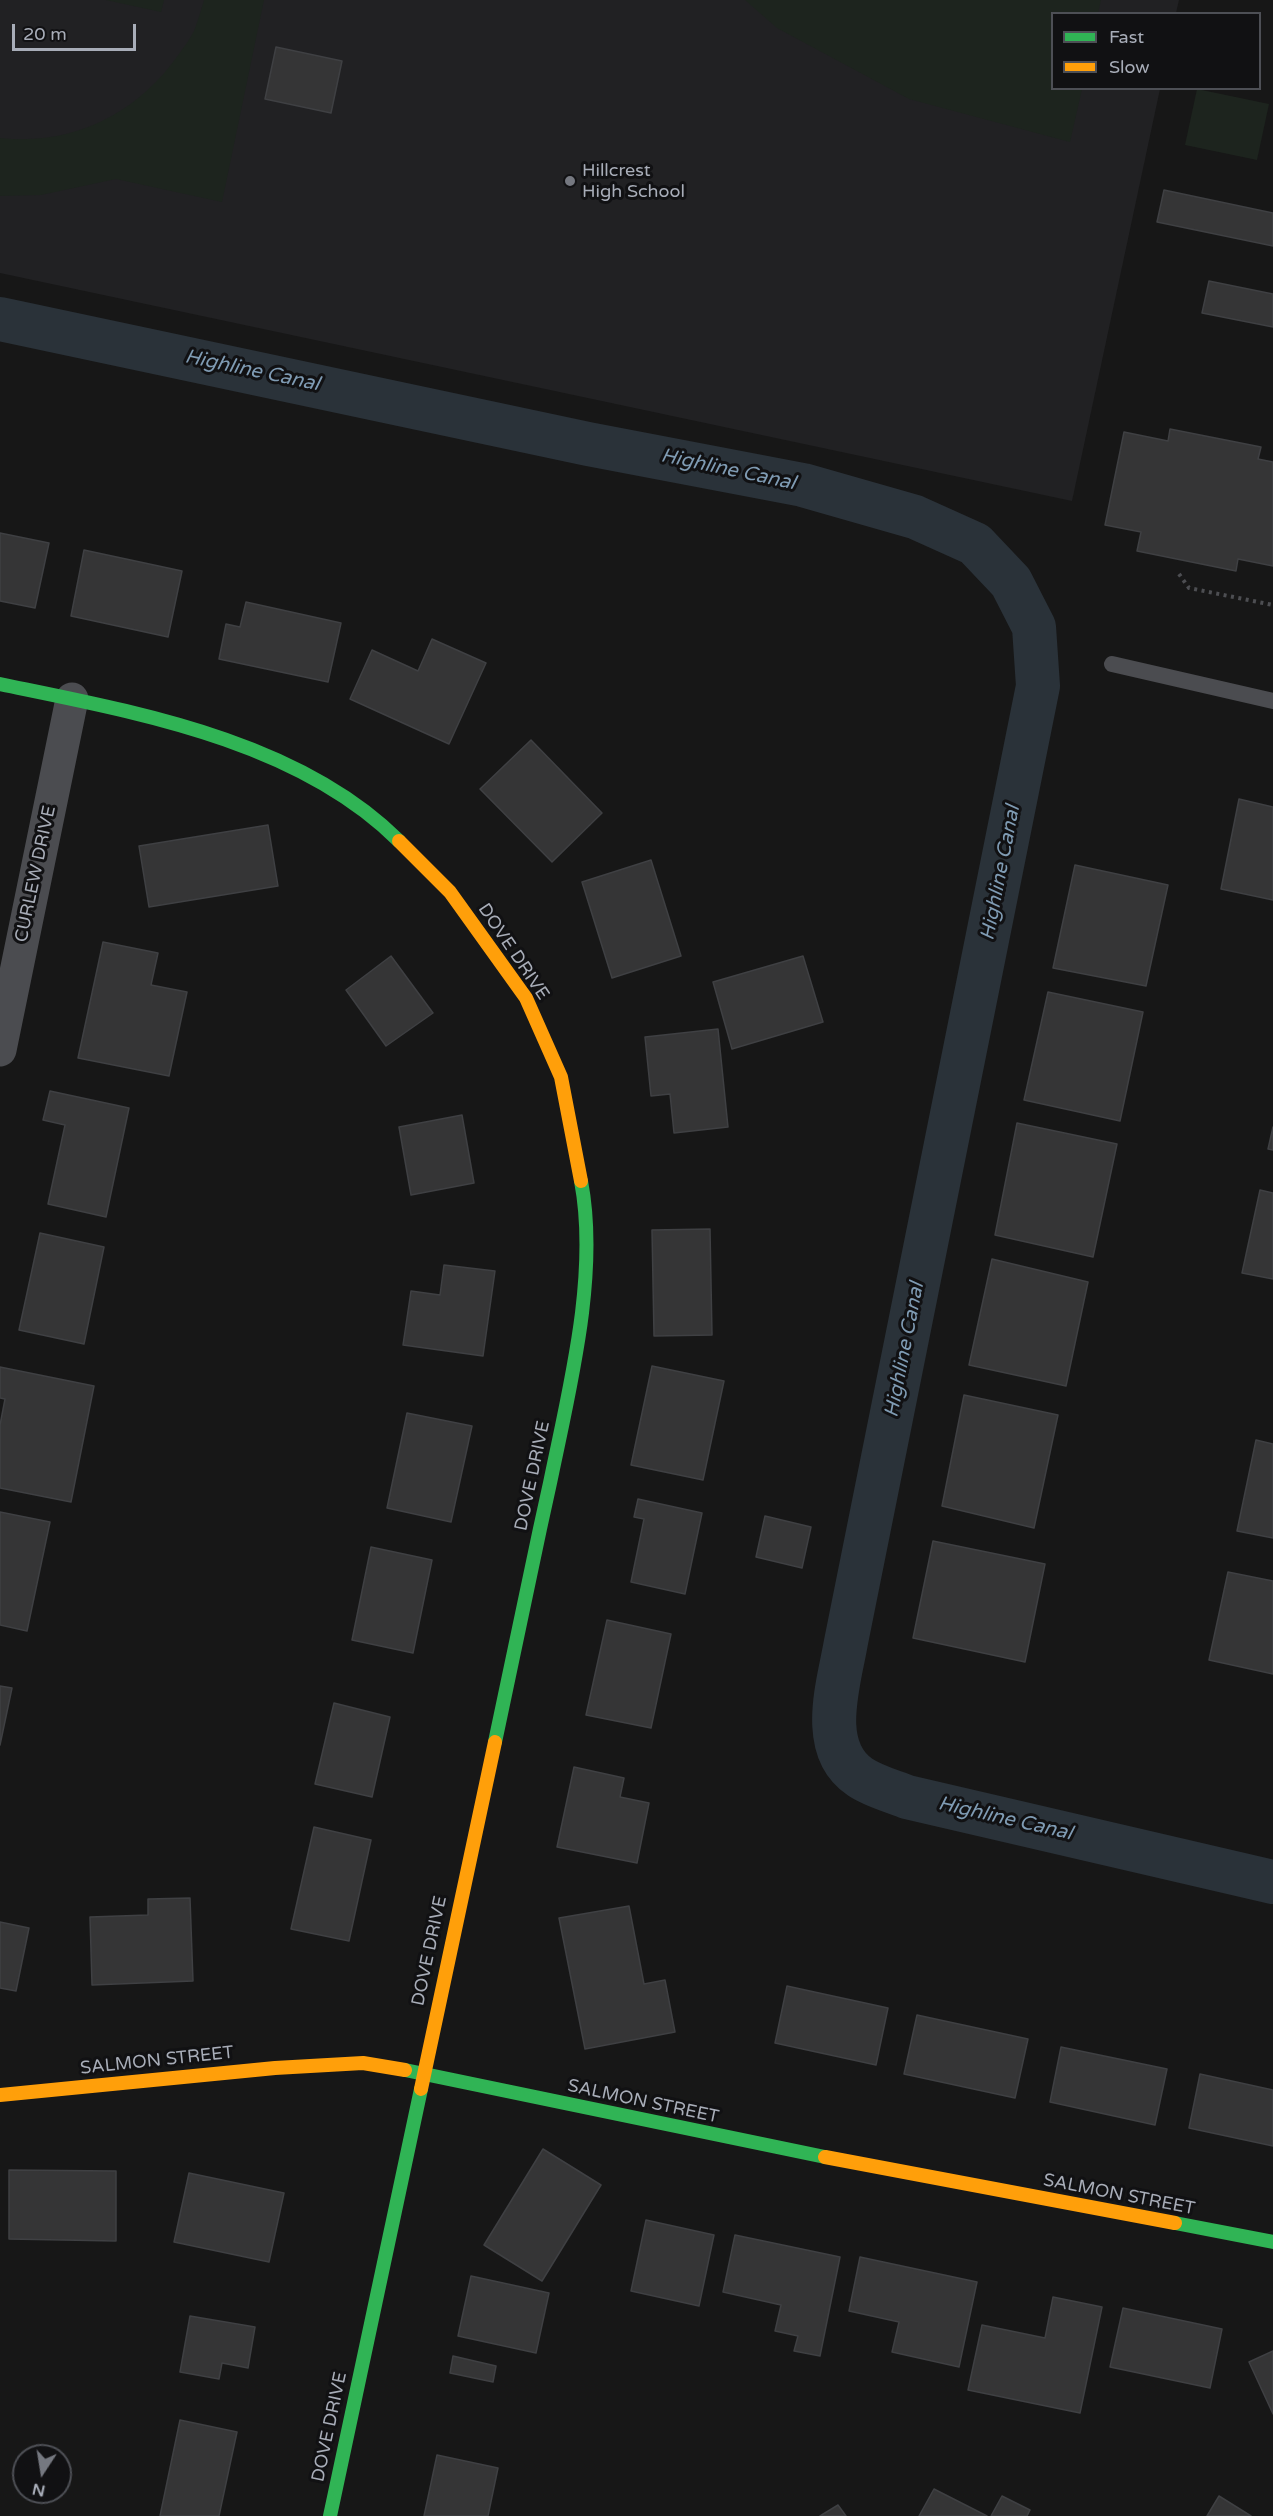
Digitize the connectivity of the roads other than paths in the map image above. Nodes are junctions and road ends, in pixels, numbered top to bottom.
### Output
1 (1112, 664) dead end
2 (0, 684) edge
3 (72, 699) junction
4 (1273, 700) edge
5 (0, 1050) edge
6 (422, 2073) junction
7 (0, 2095) edge
8 (1273, 2242) edge
9 (330, 2516) edge

1 - 4 lane
2 - 3 street, DOVE DRIVE
3 - 5 street, CURLEW DRIVE
3 - 6 street, DOVE DRIVE
6 - 7 street, SALMON STREET
6 - 8 street, SALMON STREET
6 - 9 street, DOVE DRIVE

